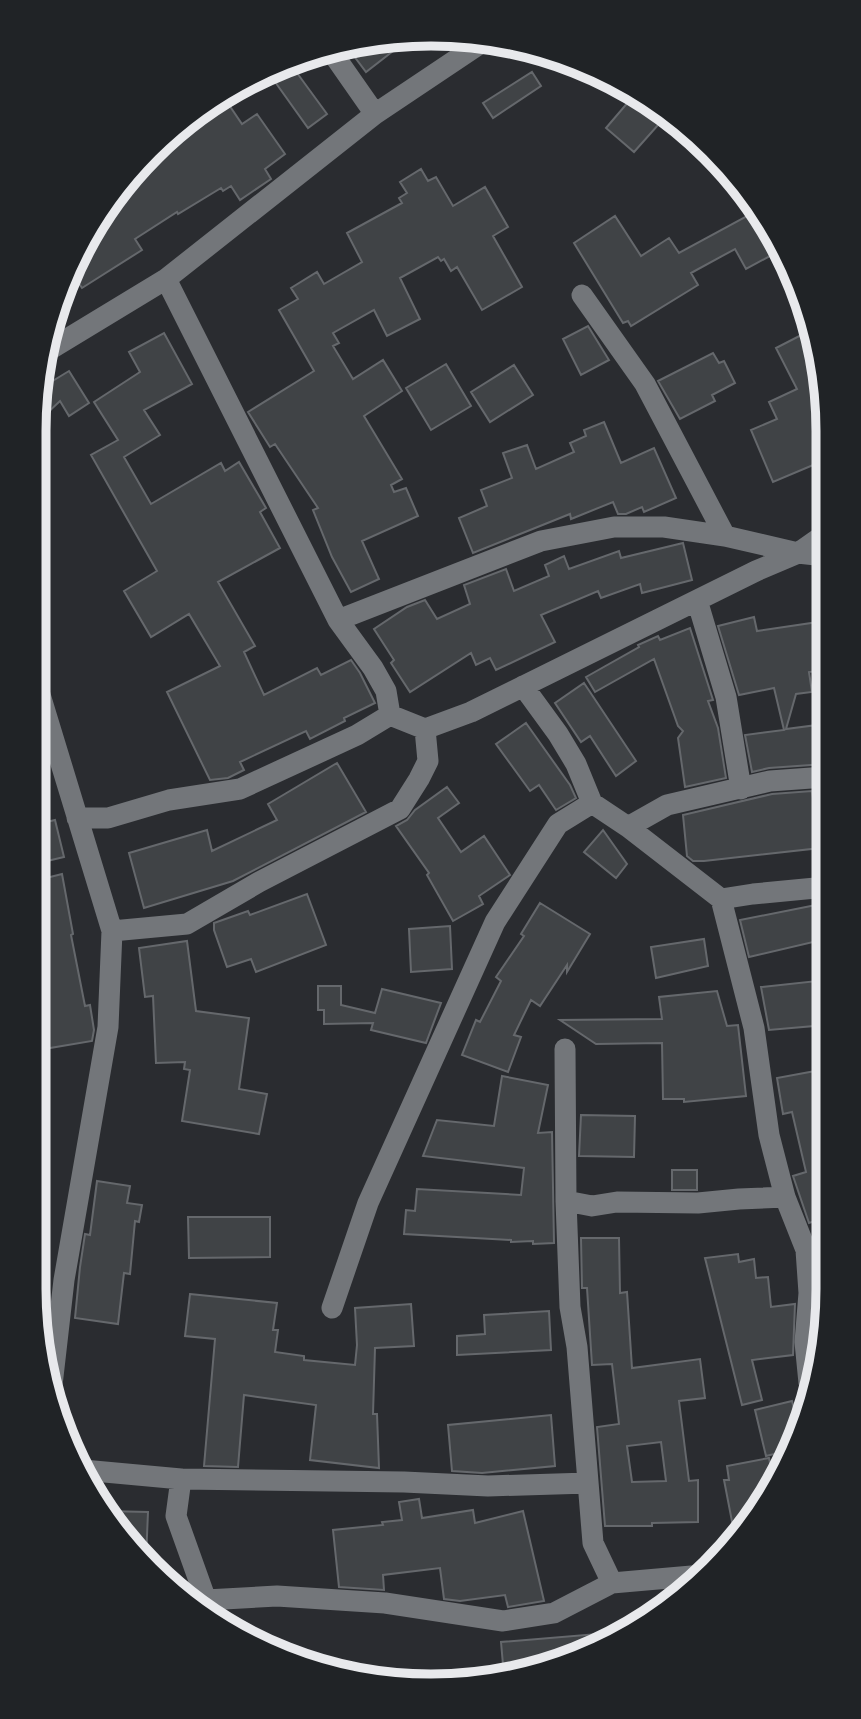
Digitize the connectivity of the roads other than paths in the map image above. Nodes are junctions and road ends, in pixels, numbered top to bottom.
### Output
1 (473, 48) edge
2 (336, 58) edge
3 (375, 114) junction
4 (166, 279) junction
5 (582, 295) dead end
6 (55, 346) edge
7 (725, 536) junction
8 (816, 540) edge
9 (798, 553) junction
10 (816, 555) edge
11 (697, 600) junction
12 (338, 620) junction
13 (523, 686) junction
14 (390, 715) junction
15 (46, 716) edge
16 (425, 729) junction
17 (816, 778) edge
18 (741, 789) junction
19 (592, 803) junction
20 (76, 818) junction
21 (628, 827) junction
22 (816, 888) edge
23 (721, 899) junction
24 (112, 930) junction
25 (565, 1049) dead end
26 (785, 1197) junction
27 (566, 1201) junction
28 (332, 1308) dead end
29 (54, 1368) edge
30 (807, 1368) edge
31 (91, 1471) edge
32 (181, 1479) junction
33 (588, 1483) junction
34 (686, 1577) edge
35 (612, 1583) junction
36 (204, 1600) edge
37 (214, 1607) edge

1 - 3 street
2 - 3 street
3 - 4 street
4 - 6 street
4 - 12 street
5 - 7 street
7 - 9 street
7 - 12 street
8 - 9 street
9 - 10 street
9 - 11 street
11 - 13 street
11 - 18 street
12 - 14 street
13 - 16 street
13 - 19 street
14 - 16 street
14 - 20 street
15 - 20 street
16 - 24 street
17 - 18 street
18 - 21 street
19 - 21 street
19 - 28 street
20 - 24 street
21 - 23 street
22 - 23 street
23 - 26 street
24 - 29 street
25 - 27 street
26 - 27 street
26 - 30 street
27 - 33 street
31 - 32 street
32 - 33 street
32 - 36 street
33 - 35 street
34 - 35 street
35 - 37 street

